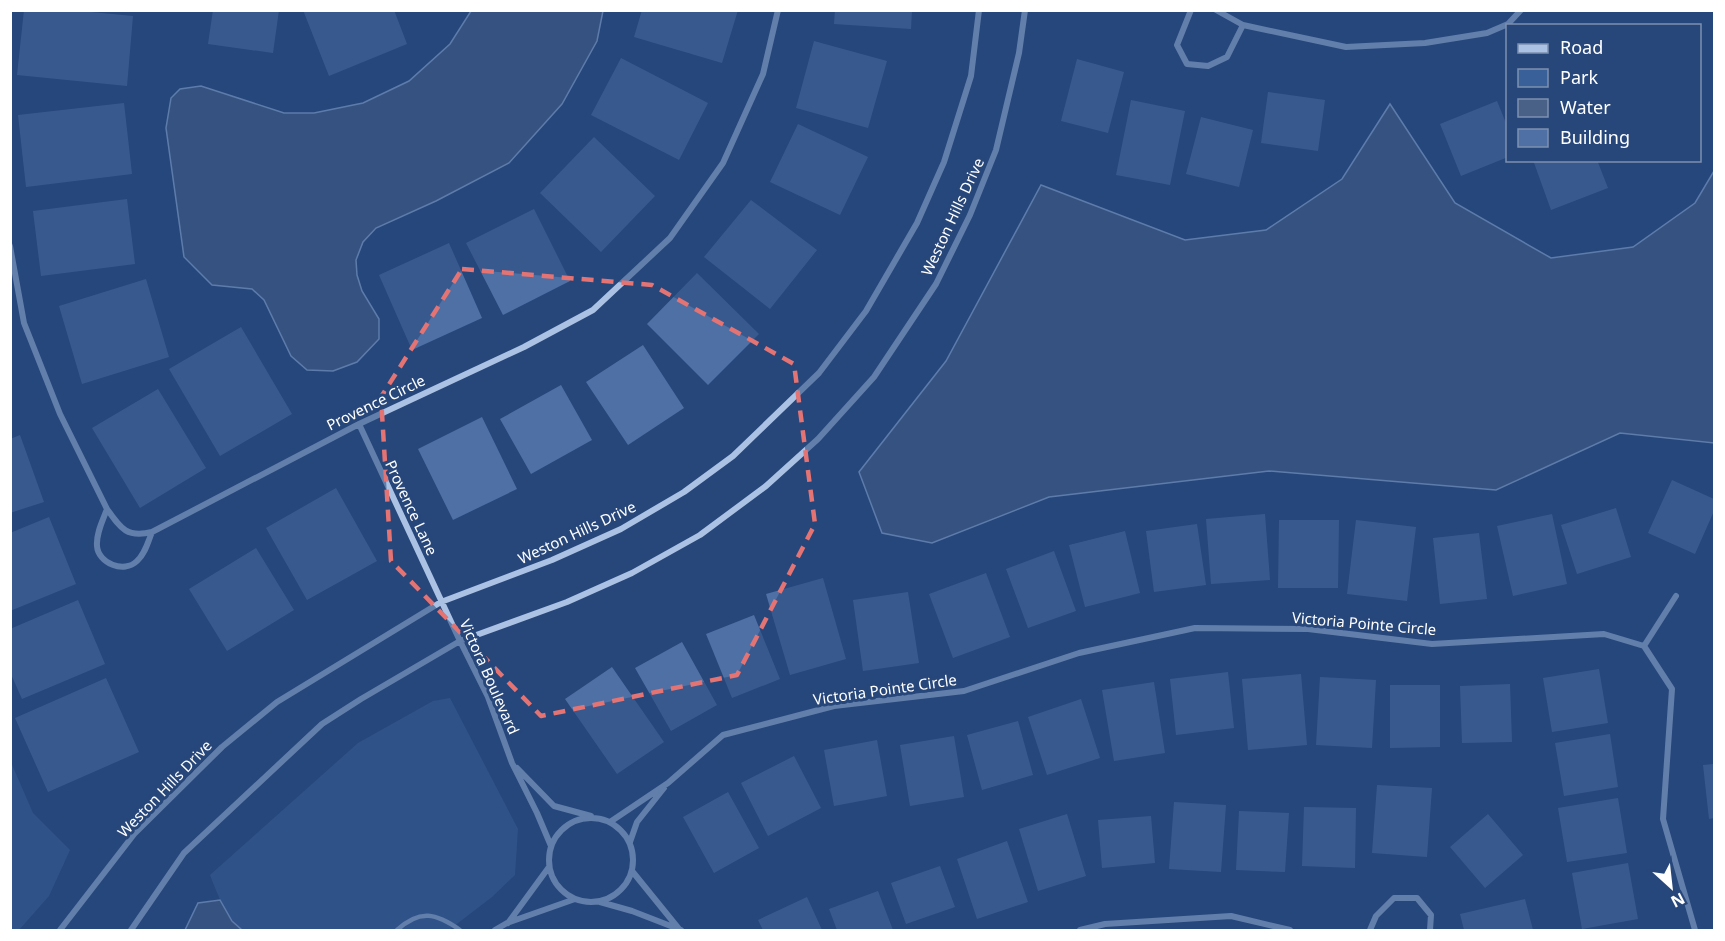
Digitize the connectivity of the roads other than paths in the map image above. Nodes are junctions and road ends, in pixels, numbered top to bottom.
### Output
1 (778, 10) edge
2 (978, 10) edge
3 (1025, 10) edge
4 (1191, 10) edge
5 (1216, 10) edge
6 (1521, 10) edge
7 (1510, 24) edge
8 (1243, 25) junction
9 (1506, 26) edge
10 (10, 246) edge
11 (358, 424) junction
12 (107, 509) junction
13 (152, 532) junction
14 (1676, 596) dead end
15 (441, 602) junction
16 (460, 641) junction
17 (1644, 646) junction
18 (512, 763) junction
19 (668, 783) junction
20 (595, 817) junction
21 (610, 822) junction
22 (630, 842) junction
23 (551, 846) junction
24 (549, 867) junction
25 (633, 871) junction
26 (575, 899) junction
27 (599, 902) junction
28 (507, 923) junction
29 (60, 930) edge
30 (131, 930) edge
31 (397, 930) edge
32 (460, 930) edge
33 (495, 930) edge
34 (680, 930) edge
35 (1080, 930) edge
36 (1290, 930) edge
37 (1370, 930) edge
38 (1430, 930) edge
39 (1695, 930) edge

1 - 11 street, Provence Circle
2 - 15 street, Weston Hills Drive
3 - 16 street, Weston Hills Drive
4 - 8 street
5 - 8 street
6 - 7 street
8 - 9 street
10 - 12 street
11 - 13 street, Provence Circle
11 - 15 street, Provence Lane
12 - 13 street
12 - 13 street
14 - 17 street
15 - 16 street, Victora Boulevard
15 - 29 street, Weston Hills Drive
16 - 18 street, Victora Boulevard
16 - 30 street, Weston Hills Drive
17 - 19 street, Victoria Pointe Circle
17 - 39 street
18 - 20 street, Victora Boulevard
18 - 23 street, Victora Boulevard
19 - 21 street, Victoria Pointe Circle
19 - 22 street, Victoria Pointe Circle
20 - 21 street
20 - 23 street
21 - 22 street
22 - 25 street
23 - 24 street
24 - 26 street
24 - 28 street
25 - 27 street
25 - 34 street
26 - 27 street
26 - 28 street
27 - 34 street
28 - 33 street
31 - 32 lane
35 - 36 street
37 - 38 street

